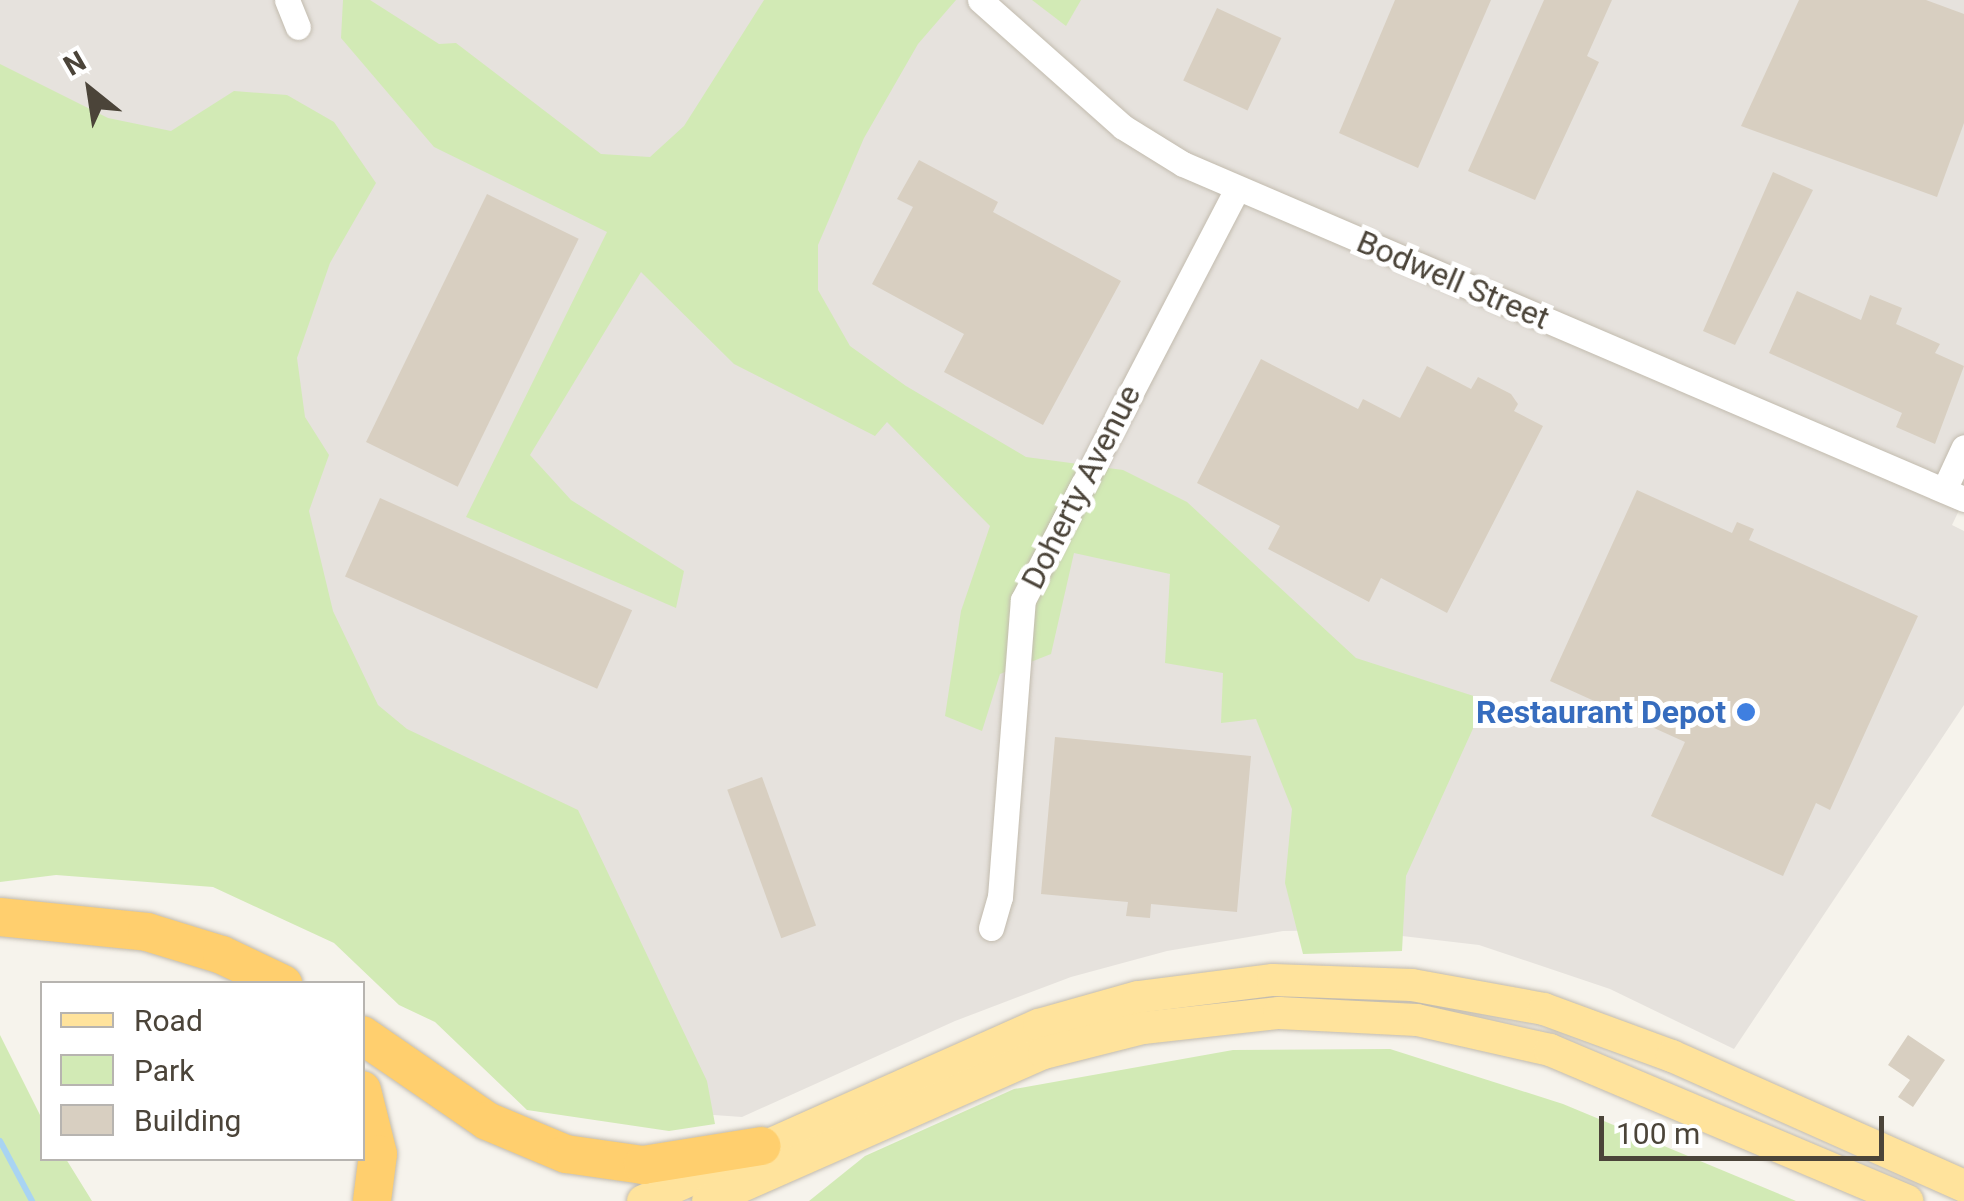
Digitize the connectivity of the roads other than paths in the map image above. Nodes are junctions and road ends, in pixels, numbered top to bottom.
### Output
1 (287, 0) edge
2 (980, 0) edge
3 (298, 28) dead end
4 (1237, 188) junction
5 (1964, 447) edge
6 (1954, 495) edge
7 (0, 917) edge
8 (991, 928) dead end
9 (0, 940) edge
10 (221, 981) edge
11 (278, 981) edge
12 (365, 1036) edge
13 (365, 1102) edge
14 (762, 1146) junction
15 (1961, 1189) edge
16 (372, 1201) edge
17 (643, 1201) edge
18 (708, 1201) edge
19 (1907, 1201) edge

1 - 3 street
2 - 4 street, Bodwell Street
4 - 6 street, Bodwell Street
4 - 8 street, Doherty Avenue
5 - 6 street
7 - 11 highway
9 - 10 highway
12 - 14 highway
13 - 16 highway
14 - 15 main road
14 - 17 main road
18 - 19 main road

